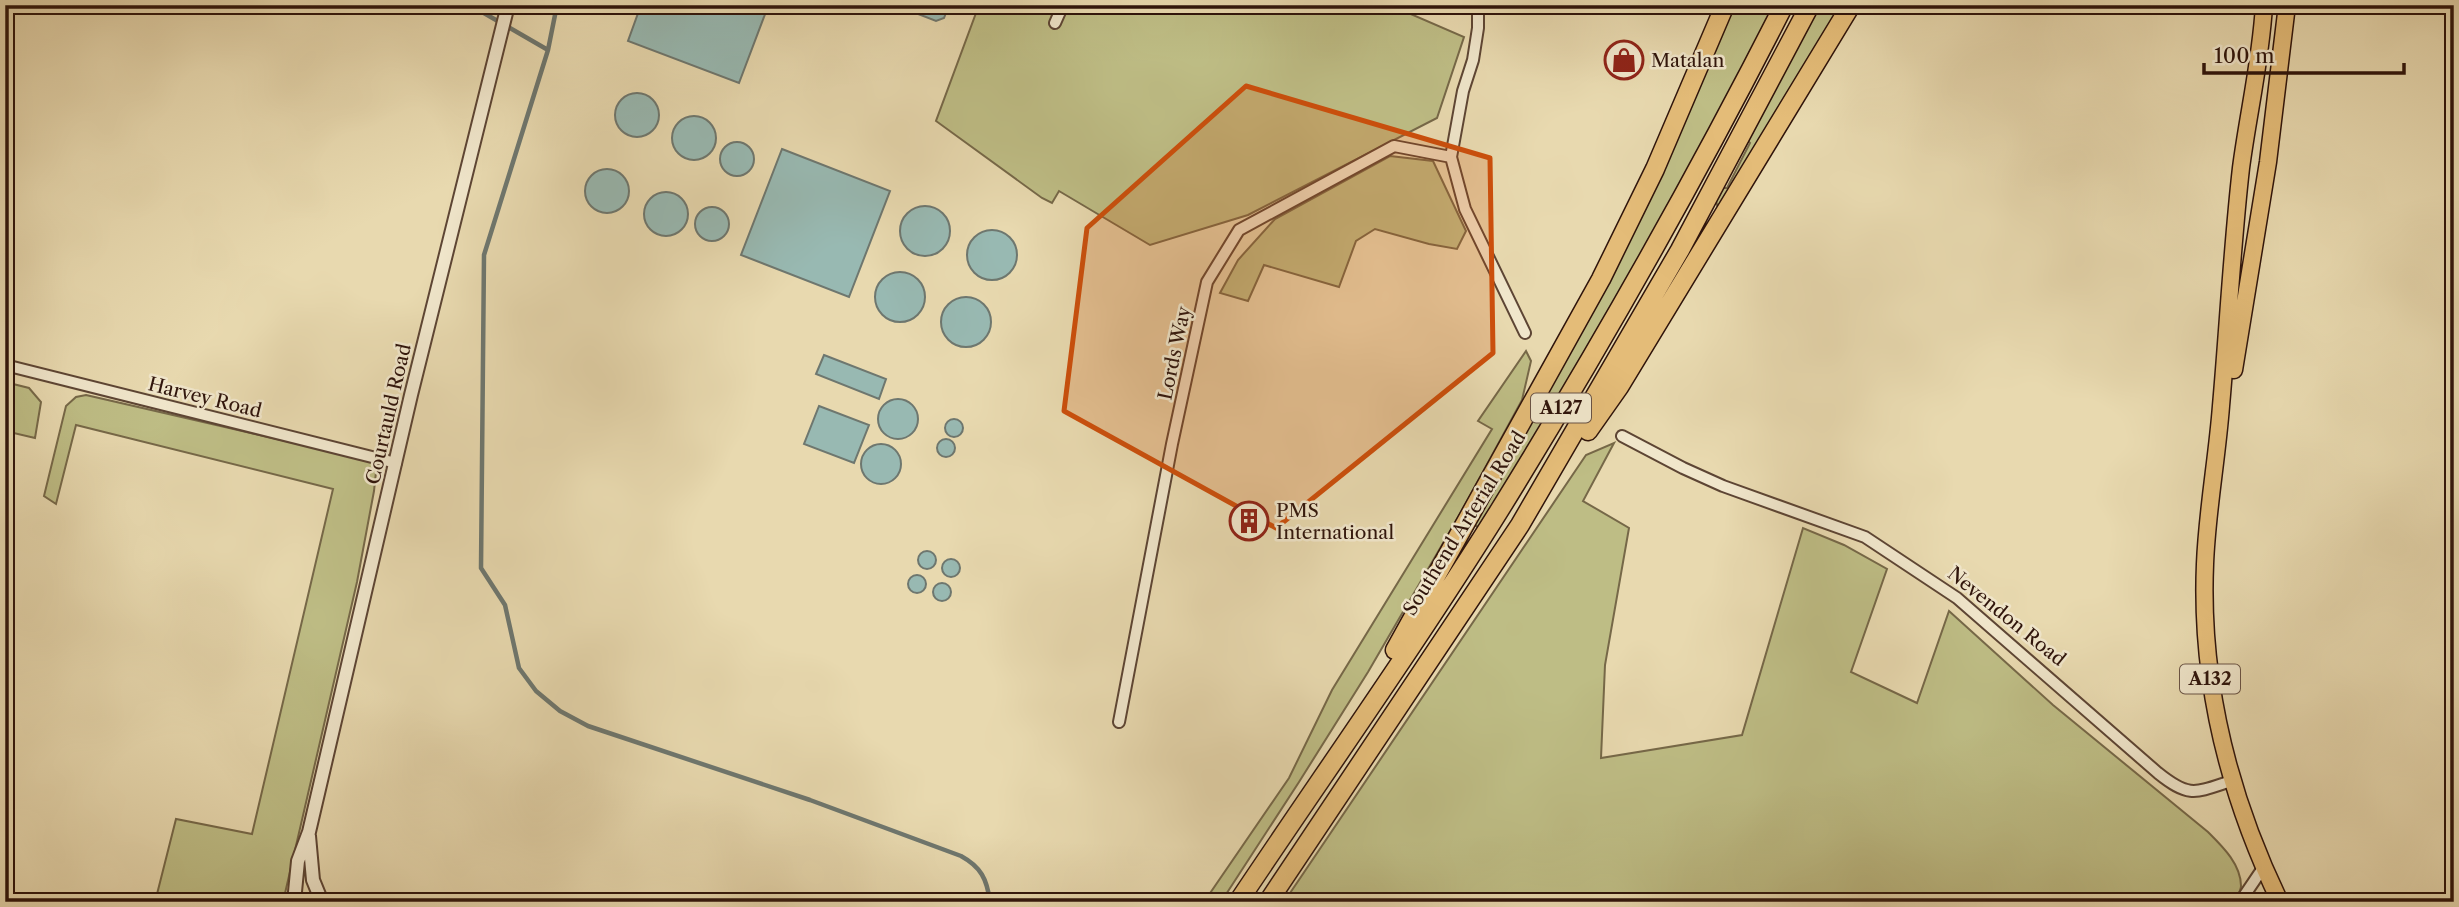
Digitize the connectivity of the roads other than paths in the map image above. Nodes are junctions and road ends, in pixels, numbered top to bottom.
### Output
1 (508, 5) edge
2 (1063, 5) edge
3 (1478, 5) edge
4 (1725, 5) edge
5 (1784, 5) edge
6 (1810, 5) edge
7 (1851, 5) edge
8 (2264, 5) edge
9 (2287, 5) edge
10 (1055, 23) dead end
11 (1451, 157) junction
12 (1525, 333) dead end
13 (5, 365) edge
14 (1622, 436) dead end
15 (2218, 445) junction
16 (396, 463) junction
17 (1520, 525) junction
18 (1119, 722) dead end
19 (2231, 781) junction
20 (1310, 795) junction
21 (309, 832) junction
22 (2263, 868) junction
23 (294, 902) edge
24 (323, 902) edge
25 (1238, 902) edge
26 (1268, 902) edge
27 (2240, 902) edge
28 (2280, 902) edge

1 - 16 street, Courtauld Road
2 - 10 street
3 - 11 street
4 - 20 highway, A127
5 - 20 highway, Southend Arterial Road / A127
6 - 17 highway, A127
7 - 17 highway, A127
8 - 15 main road, A132
9 - 15 main road, A132
11 - 12 street
11 - 18 street, Lords Way
13 - 16 street, Harvey Road
14 - 19 street, Nevendon Road
15 - 19 main road, A132
16 - 21 street, Courtauld Road
17 - 26 highway, A127
19 - 22 main road, A132
20 - 25 highway, Southend Arterial Road / A127
21 - 23 street, Courtauld Road
21 - 24 street, Courtauld Road
22 - 27 street
22 - 28 main road, A132

